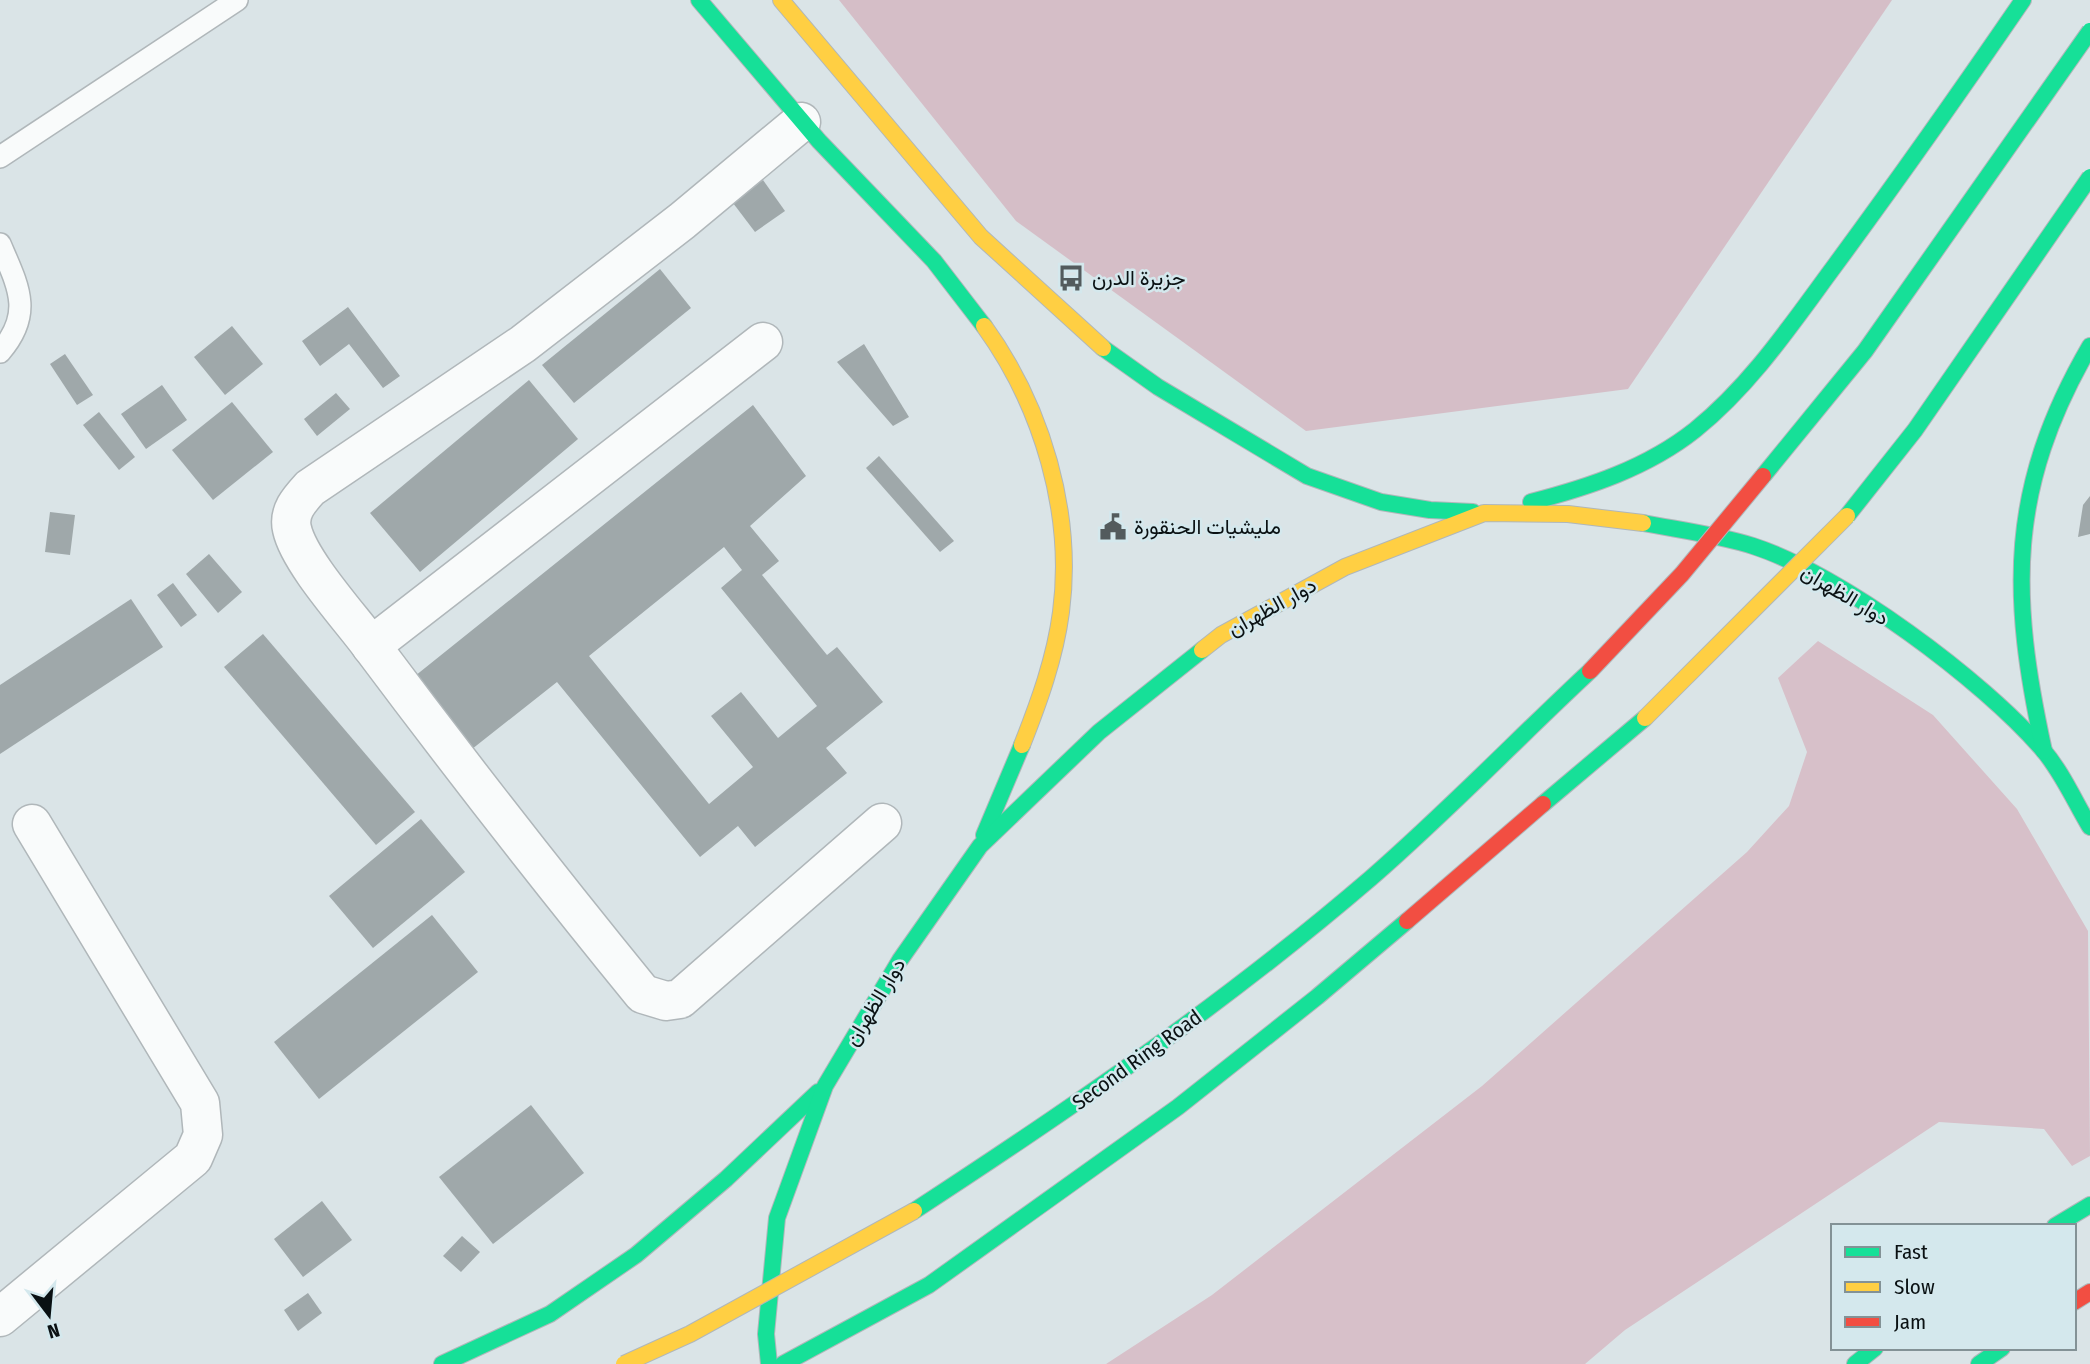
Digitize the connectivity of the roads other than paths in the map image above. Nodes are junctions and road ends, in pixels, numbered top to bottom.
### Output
1 (237, 0) edge
2 (699, 0) edge
3 (781, 0) edge
4 (2023, 0) edge
5 (2090, 31) edge
6 (801, 122) junction
7 (0, 157) edge
8 (2090, 177) edge
9 (0, 244) edge
10 (762, 342) dead end
11 (2090, 346) edge
12 (0, 352) edge
13 (1484, 513) junction
14 (371, 646) junction
15 (2044, 751) junction
16 (882, 823) dead end
17 (32, 824) dead end
18 (2090, 827) edge
19 (980, 846) junction
20 (825, 1086) junction
21 (2090, 1205) edge
22 (2059, 1224) edge
23 (0, 1317) edge
24 (1872, 1350) edge
25 (1999, 1350) edge
26 (442, 1364) edge
27 (624, 1364) edge
28 (769, 1364) edge
29 (783, 1364) edge
30 (1855, 1364) edge
31 (1979, 1364) edge

1 - 7 lane
2 - 6 highway
3 - 13 highway
4 - 13 highway
5 - 27 highway, Second Ring Road, bridge
6 - 14 street
6 - 19 highway
8 - 29 highway, bridge
9 - 12 lane
10 - 14 street
11 - 15 highway
13 - 15 highway, دوار الظهران
13 - 19 highway, دوار الظهران
14 - 16 street
15 - 18 highway, دوار الظهران
17 - 23 street
19 - 20 highway, دوار الظهران
20 - 26 highway
20 - 28 highway, دوار الظهران
21 - 22 highway
24 - 30 highway
25 - 31 highway

